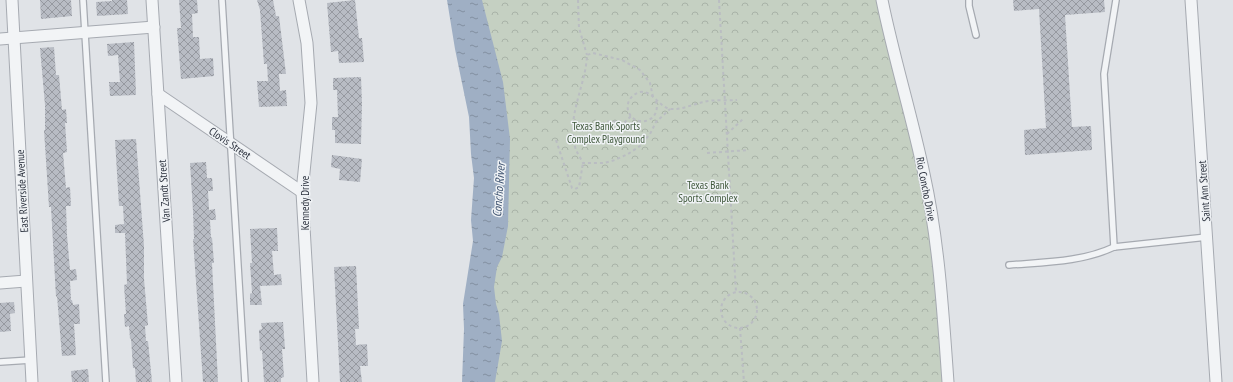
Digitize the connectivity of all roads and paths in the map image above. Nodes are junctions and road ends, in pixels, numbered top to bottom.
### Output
1 (12, 0) edge
2 (83, 0) edge
3 (152, 0) edge
4 (222, 0) edge
5 (299, 0) edge
6 (578, 0) edge
7 (719, 0) edge
8 (882, 0) edge
9 (969, 0) edge
10 (1116, 0) edge
11 (1191, 0) edge
12 (154, 27) junction
13 (84, 32) junction
14 (976, 35) dead end
15 (14, 38) junction
16 (0, 39) edge
17 (587, 55) junction
18 (158, 94) junction
19 (653, 97) junction
20 (737, 100) dead end
21 (656, 101) junction
22 (725, 101) junction
23 (670, 109) junction
24 (631, 116) junction
25 (744, 118) dead end
26 (650, 119) junction
27 (656, 122) junction
28 (574, 126) junction
29 (727, 134) junction
30 (556, 140) dead end
31 (230, 143) junction
32 (749, 150) dead end
33 (728, 151) junction
34 (707, 153) dead end
35 (583, 163) junction
36 (302, 192) junction
37 (1207, 237) junction
38 (1114, 247) junction
39 (1009, 265) dead end
40 (26, 281) junction
41 (0, 283) edge
42 (736, 292) junction
43 (740, 328) junction
44 (31, 360) junction
45 (0, 362) edge
46 (32, 382) edge
47 (106, 382) edge
48 (176, 382) edge
49 (245, 382) edge
50 (313, 382) edge
51 (744, 382) edge
52 (948, 382) edge
53 (1216, 382) edge

1 - 15 street, East Riverside Avenue
2 - 13 lane
3 - 12 street, Van Zandt Street
4 - 31 lane
5 - 36 street, Kennedy Drive
6 - 17 path
7 - 22 path
8 - 52 street, Rio Concho Drive
9 - 14 lane
10 - 38 lane
11 - 37 street, Saint Ann Street
12 - 13 street
12 - 18 street, Van Zandt Street
13 - 15 street
13 - 47 lane
15 - 16 street
15 - 40 street, East Riverside Avenue
17 - 19 path
17 - 28 path
18 - 31 street, Clovis Street
18 - 48 street, Van Zandt Street
19 - 21 path
19 - 24 path
20 - 22 path
21 - 23 path
21 - 26 path
22 - 23 path
22 - 29 path
23 - 27 path
24 - 26 path
24 - 28 path
25 - 29 path
26 - 27 path
27 - 35 path
28 - 35 path
29 - 33 path
30 - 35 path
31 - 36 street, Clovis Street
31 - 49 lane
32 - 33 path
33 - 34 path
33 - 42 path
36 - 50 street, Kennedy Drive
37 - 38 lane
37 - 53 street, Saint Ann Street
38 - 39 lane
40 - 41 street
40 - 44 street, East Riverside Avenue
42 - 43 path
42 - 43 path
43 - 51 path
44 - 45 lane
44 - 46 street, East Riverside Avenue

